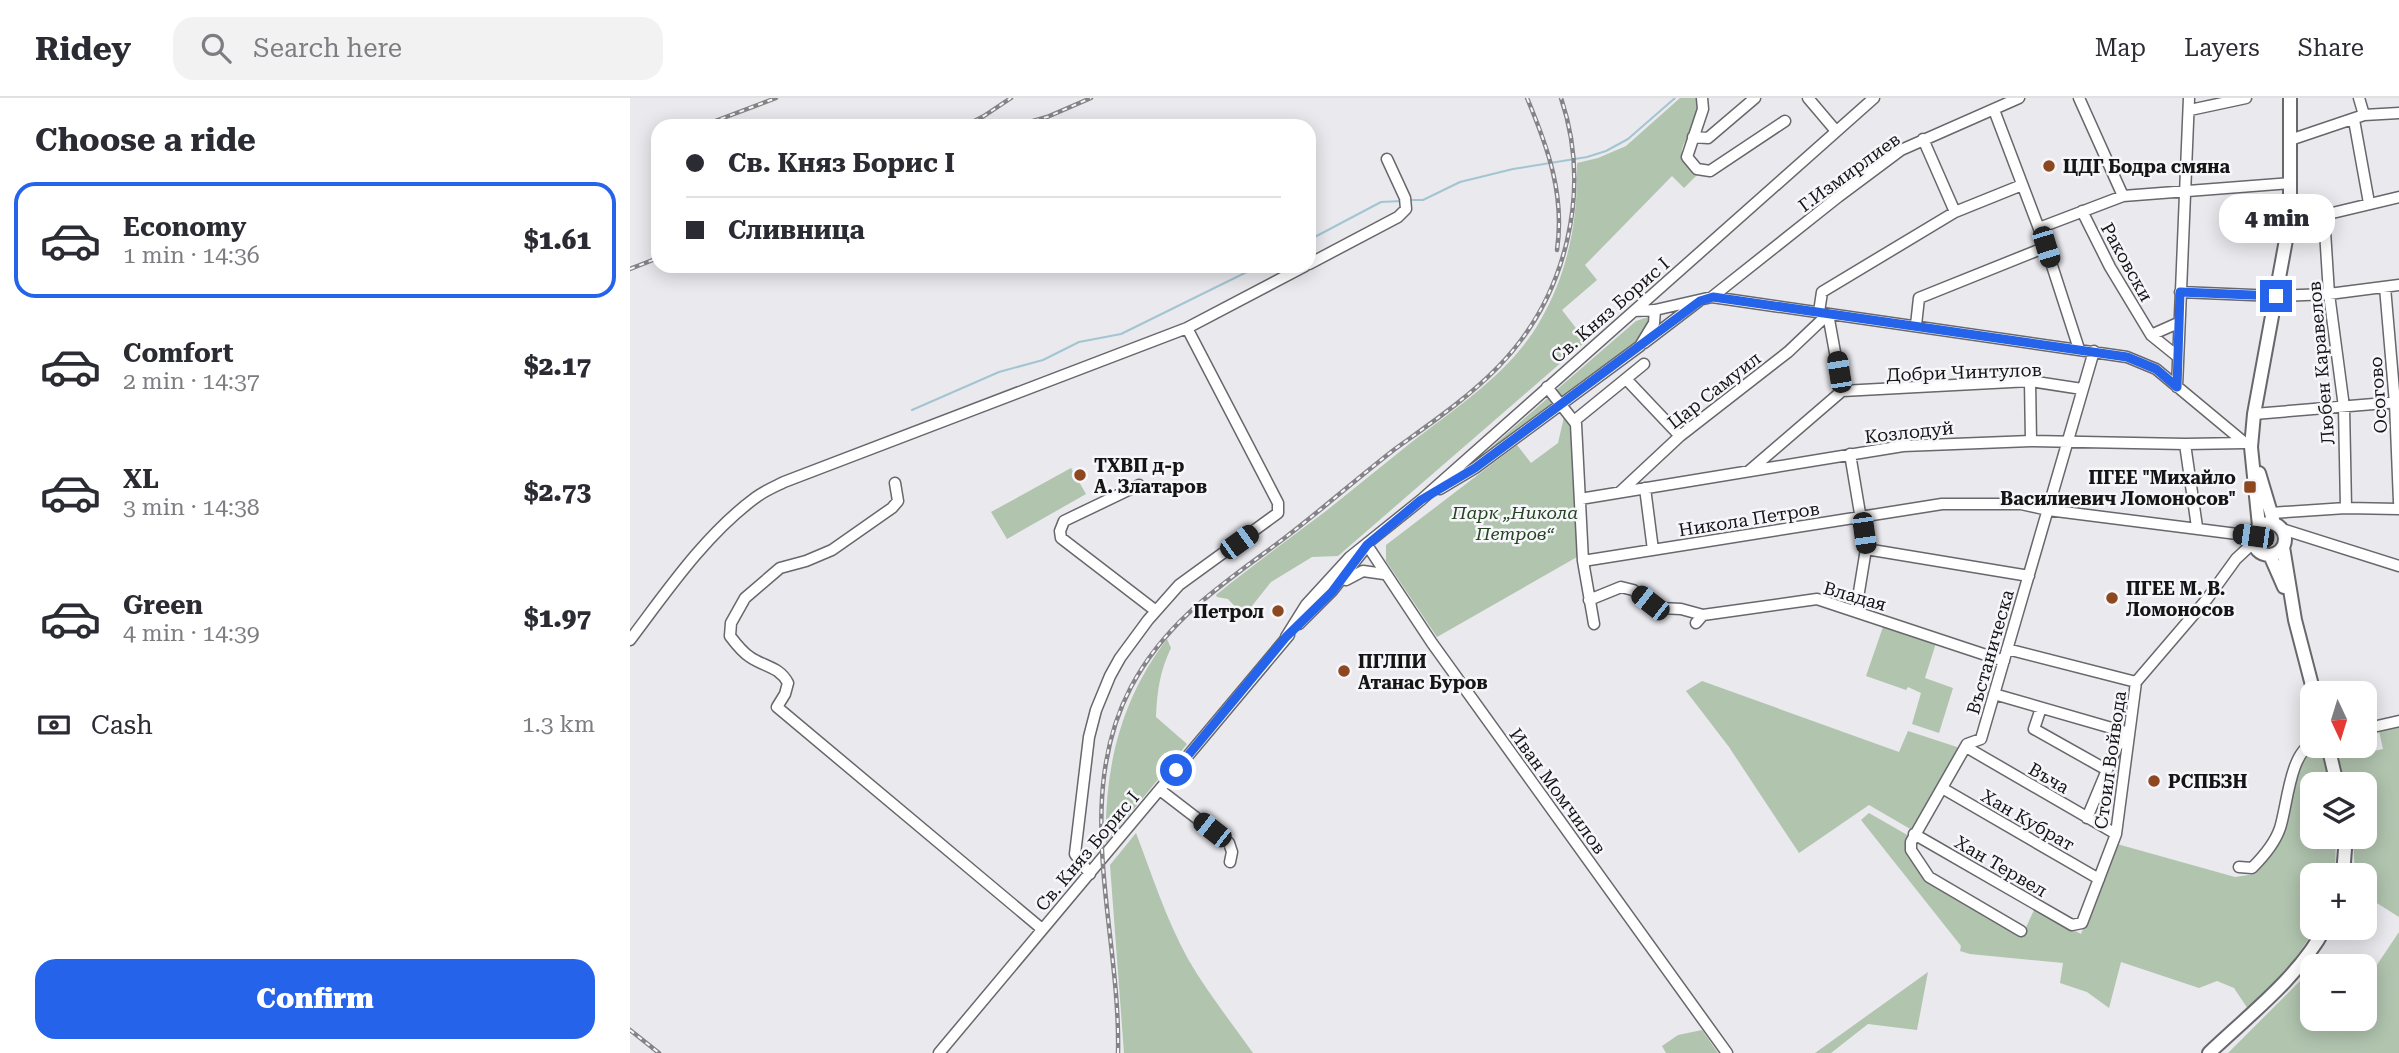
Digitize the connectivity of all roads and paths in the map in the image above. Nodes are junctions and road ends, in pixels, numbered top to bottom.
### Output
1 (1702, 98) edge
2 (1755, 98) edge
3 (1808, 98) edge
4 (1874, 98) edge
5 (2019, 98) edge
6 (2080, 98) edge
7 (2189, 98) edge
8 (2246, 98) edge
9 (2290, 98) edge
10 (2359, 98) edge
11 (1994, 110) junction
12 (2190, 110) junction
13 (2399, 113) edge
14 (2359, 117) junction
15 (1785, 121) dead end
16 (1836, 131) junction
17 (1693, 137) junction
18 (1923, 139) junction
19 (2290, 140) junction
20 (1387, 159) dead end
21 (2291, 183) junction
22 (2022, 185) junction
23 (2187, 190) junction
24 (2123, 196) junction
25 (2399, 197) edge
26 (2369, 203) junction
27 (2082, 211) junction
28 (1955, 212) junction
29 (2324, 215) junction
30 (2290, 218) junction
31 (2039, 228) junction
32 (2046, 247) junction
33 (1316, 260) edge
34 (1292, 273) edge
35 (2399, 285) edge
36 (2385, 287) junction
37 (2180, 292) junction
38 (2329, 294) junction
39 (2276, 296) junction
40 (1713, 297) junction
41 (1700, 301) junction
42 (1654, 310) junction
43 (1633, 311) junction
44 (1824, 313) junction
45 (2178, 323) junction
46 (1916, 326) junction
47 (1187, 328) junction
48 (2151, 335) junction
49 (1640, 346) junction
50 (2079, 349) junction
51 (2094, 351) junction
52 (2177, 356) junction
53 (1644, 364) dead end
54 (1627, 380) junction
55 (2029, 382) junction
56 (1547, 387) junction
57 (2177, 387) junction
58 (2082, 390) junction
59 (1842, 391) junction
60 (2397, 402) edge
61 (1561, 405) junction
62 (2344, 407) junction
63 (2254, 414) junction
64 (1574, 421) junction
65 (1680, 436) junction
66 (2031, 441) junction
67 (2068, 441) junction
68 (2185, 444) junction
69 (2248, 445) junction
70 (1850, 454) junction
71 (1749, 471) junction
72 (895, 483) dead end
73 (1139, 485) dead end
74 (1645, 488) junction
75 (1620, 492) junction
76 (1580, 499) junction
77 (1421, 500) junction
78 (2399, 502) edge
79 (2346, 508) junction
80 (2399, 509) edge
81 (2048, 510) junction
82 (1862, 517) junction
83 (2276, 521) junction
84 (2197, 527) junction
85 (2255, 535) junction
86 (2314, 540) junction
87 (1367, 545) junction
88 (2284, 546) junction
89 (1866, 549) junction
90 (1653, 550) junction
91 (2270, 555) junction
92 (1583, 561) junction
93 (2399, 566) edge
94 (1384, 574) junction
95 (2029, 576) junction
96 (1332, 592) junction
97 (1589, 600) junction
98 (1856, 610) junction
99 (1156, 611) junction
100 (2295, 620) junction
101 (1594, 624) dead end
102 (1286, 637) junction
103 (630, 640) edge
104 (2007, 649) junction
105 (2004, 661) junction
106 (2311, 681) edge
107 (2136, 682) junction
108 (1994, 694) junction
109 (2041, 708) junction
110 (2399, 721) edge
111 (2377, 726) edge
112 (2129, 733) junction
113 (1966, 747) junction
114 (2300, 757) edge
115 (2107, 770) junction
116 (1942, 788) junction
117 (1160, 790) junction
118 (2087, 818) junction
119 (1914, 834) junction
120 (2116, 834) junction
121 (1230, 862) dead end
122 (2239, 867) dead end
123 (1090, 874) junction
124 (2099, 879) junction
125 (2072, 925) joint
126 (1042, 929) junction
127 (2021, 931) dead end
128 (2318, 940) edge
129 (939, 1053) edge
130 (1727, 1053) edge
131 (2209, 1053) edge

1 - 17 street
2 - 17 street
3 - 16 street
4 - 16 street, Св. Княз Борис I
5 - 11 street, Г.Измирлиев
6 - 24 street, Раковски
7 - 12 street
8 - 12 street
9 - 19 main road
10 - 14 street
11 - 18 street, Г.Измирлиев
11 - 22 street
12 - 23 street
13 - 14 street
14 - 19 street
14 - 26 street
15 - 17 street
16 - 43 street, Св. Княз Борис I
18 - 28 street
18 - 40 street, Г.Измирлиев
19 - 21 main road
20 - 33 street
21 - 23 street
21 - 30 main road
22 - 28 street, Цар Самуил
22 - 31 street
23 - 24 street
23 - 37 street
24 - 27 street
25 - 26 street
26 - 29 street
27 - 31 street
27 - 48 street, Раковски
28 - 44 street, Цар Самуил
29 - 30 street
29 - 38 street, Любен Каравелов
30 - 39 main road
31 - 32 street
32 - 46 street
32 - 50 street
34 - 47 street
35 - 36 street
36 - 38 street
36 - 60 street, Осогово
37 - 39 street
37 - 45 street
38 - 39 street
38 - 62 street, Любен Каравелов
39 - 63 main road
40 - 41 street
40 - 44 street
41 - 42 street
41 - 49 street
42 - 43 street
42 - 49 street
43 - 56 street, Св. Княз Борис I
44 - 46 street
44 - 59 street
44 - 65 street, Цар Самуил
45 - 48 street
45 - 52 street
46 - 50 street
47 - 99 street
47 - 103 street
48 - 52 street, Раковски
49 - 61 street
50 - 51 street
51 - 57 street
51 - 58 street, Въстаническа
52 - 57 street
53 - 54 street
54 - 64 street
54 - 65 street
55 - 58 street, Добри Чинтулов
55 - 59 street, Добри Чинтулов
55 - 66 street
56 - 61 street
56 - 77 street, Св. Княз Борис I
57 - 69 street
58 - 67 street, Въстаническа
59 - 71 street
60 - 62 street
60 - 78 street, Осогово
61 - 64 street
61 - 77 street
62 - 63 street
62 - 79 street, Любен Каравелов
63 - 69 main road
64 - 76 street
65 - 75 street, Цар Самуил
66 - 67 street, Козлодуй
66 - 70 street, Козлодуй
67 - 68 street, Козлодуй
67 - 81 street, Въстаническа
68 - 69 street, Козлодуй
68 - 84 street
69 - 83 main road
69 - 85 main road
70 - 71 street, Козлодуй
70 - 82 street
71 - 74 street, Козлодуй
72 - 126 street
73 - 99 street
74 - 75 street, Козлодуй
74 - 90 street
75 - 76 street, Козлодуй
76 - 92 street
77 - 87 street, Св. Княз Борис I
79 - 80 street
79 - 83 street
81 - 82 street, Никола Петров
81 - 84 street, Никола Петров
81 - 95 street, Въстаническа
82 - 89 street
82 - 90 street, Никола Петров
83 - 85 main road
83 - 86 street
83 - 88 main road
84 - 85 street, Никола Петров
85 - 91 main road
85 - 107 street, Стоил Войвода
86 - 88 street
86 - 93 street
87 - 94 street, Иван Момчилов
87 - 96 street, Св. Княз Борис I
87 - 102 street, Св. Княз Борис I
88 - 91 main road
88 - 100 main road
89 - 95 street
89 - 98 street
90 - 92 street, Никола Петров
91 - 100 main road
92 - 97 street
94 - 96 street
94 - 130 street, Иван Момчилов
95 - 104 street, Въстаническа
96 - 102 street, Св. Княз Борис I
97 - 98 street, Владая
97 - 101 street
98 - 105 street, Владая
99 - 123 street
100 - 106 main road
102 - 117 street, Св. Княз Борис I
104 - 105 street, Въстаническа
104 - 107 street
105 - 108 street, Въстаническа
107 - 112 street, Стоил Войвода
108 - 109 street
108 - 113 street, Въстаническа
109 - 112 street
109 - 115 street
110 - 111 street
112 - 115 street
112 - 120 street, Стоил Войвода
113 - 116 street, Въстаническа
113 - 118 street, Въча
114 - 122 street
115 - 118 street
116 - 119 street, Въстаническа
116 - 124 street, Хан Кубрат
117 - 121 street
117 - 123 street, Св. Княз Борис I
118 - 120 street, Въча
119 - 125 street, Хан Тервел
119 - 127 street
120 - 124 street, Стоил Войвода
123 - 126 street, Св. Княз Борис I
124 - 125 street, Стоил Войвода
126 - 129 street, Св. Княз Борис I
128 - 131 main road

